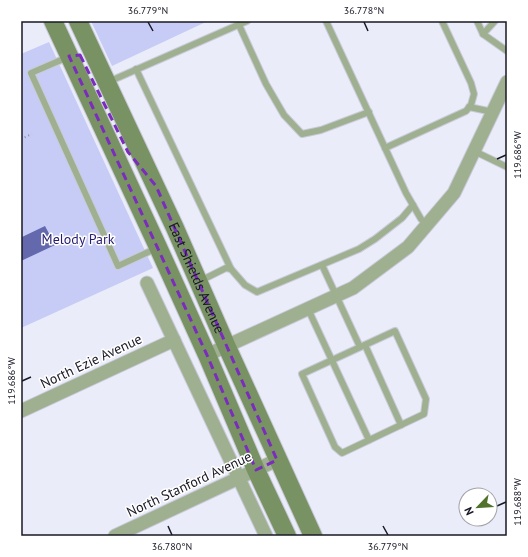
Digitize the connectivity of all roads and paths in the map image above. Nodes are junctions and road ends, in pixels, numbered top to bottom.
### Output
1 (53, 21) edge
2 (78, 21) edge
3 (247, 21) edge
4 (326, 21) edge
5 (442, 21) edge
6 (477, 21) edge
7 (495, 21) edge
8 (239, 24) junction
9 (483, 34) junction
10 (507, 51) edge
11 (69, 56) junction
12 (136, 69) junction
13 (507, 82) edge
14 (107, 83) junction
15 (469, 107) junction
16 (368, 112) junction
17 (493, 112) junction
18 (32, 134) dead end
19 (21, 139) edge
20 (385, 148) junction
21 (474, 151) junction
22 (507, 166) edge
23 (156, 186) junction
24 (413, 205) junction
25 (426, 225) junction
26 (158, 247) junction
27 (322, 264) junction
28 (231, 268) junction
29 (198, 281) junction
30 (147, 283) dead end
31 (336, 296) junction
32 (308, 309) junction
33 (174, 340) junction
34 (362, 346) junction
35 (226, 347) junction
36 (207, 355) junction
37 (333, 360) junction
38 (21, 412) edge
39 (401, 425) junction
40 (369, 440) junction
41 (277, 460) junction
42 (256, 470) junction
43 (238, 478) junction
44 (115, 536) edge
45 (266, 536) edge
46 (287, 536) edge
47 (313, 536) edge

1 - 11 main road, East Shields Avenue
2 - 14 main road, East Shields Avenue
3 - 8 lane
4 - 16 lane
5 - 15 lane
6 - 9 lane
7 - 9 lane
8 - 12 lane
8 - 16 lane
9 - 10 lane
11 - 23 main road
11 - 26 main road, East Shields Avenue
11 - 26 lane
12 - 14 lane
12 - 28 lane
13 - 17 street
14 - 23 main road, East Shields Avenue
15 - 17 lane
15 - 20 lane
16 - 20 lane
17 - 21 street
18 - 19 path
20 - 24 lane
21 - 22 lane
21 - 25 street
23 - 29 main road, East Shields Avenue
24 - 25 lane
24 - 27 lane
25 - 31 street
26 - 36 main road, East Shields Avenue
27 - 28 lane
27 - 31 lane
28 - 29 lane
29 - 35 main road, East Shields Avenue
30 - 33 street
31 - 32 street
31 - 34 lane
32 - 35 street
32 - 37 lane
33 - 38 street, North Ezie Avenue
33 - 43 street
34 - 37 lane
34 - 39 lane
34 - 39 lane
35 - 36 street
35 - 41 main road, East Shields Avenue
36 - 42 main road, East Shields Avenue
37 - 40 lane
37 - 40 lane
39 - 40 lane
41 - 42 street, North Stanford Avenue
41 - 47 main road, East Shields Avenue
42 - 43 street, North Stanford Avenue
42 - 46 main road, East Shields Avenue
43 - 44 street, North Stanford Avenue
43 - 45 street

